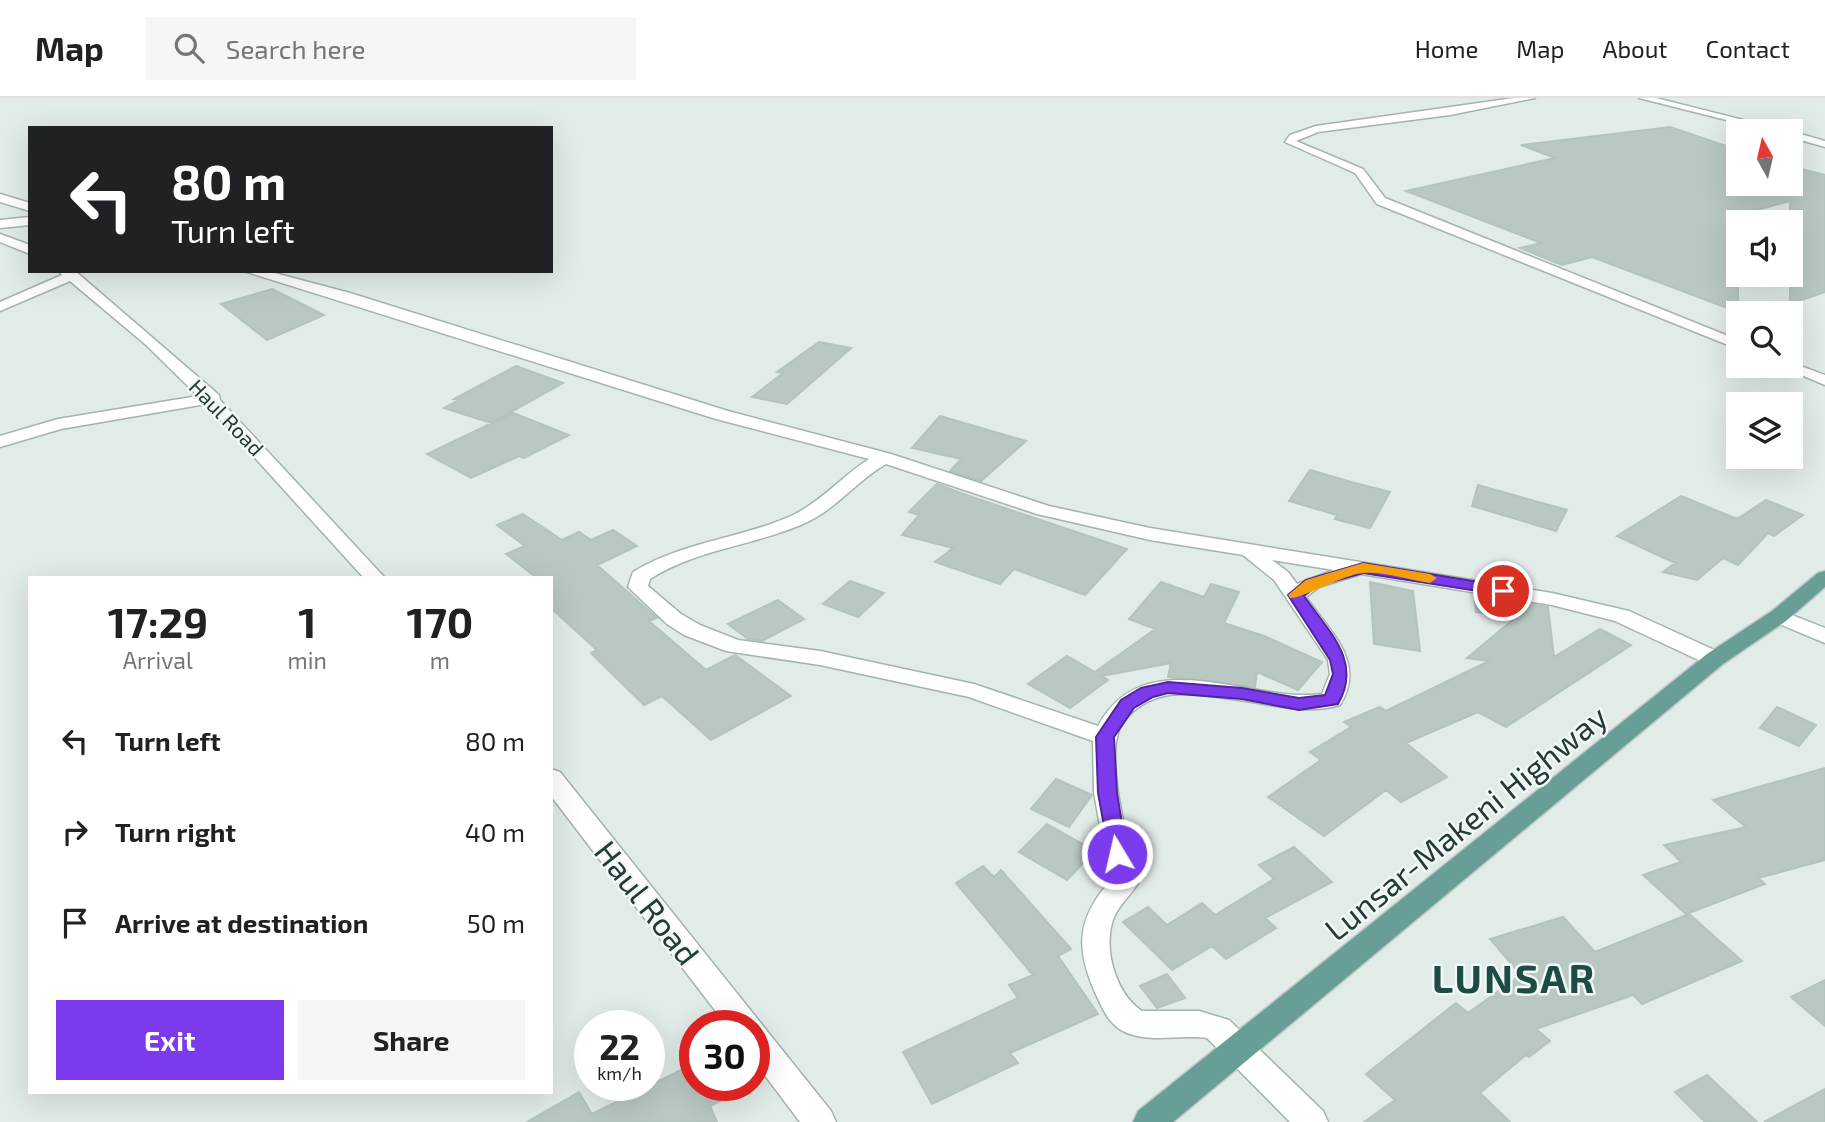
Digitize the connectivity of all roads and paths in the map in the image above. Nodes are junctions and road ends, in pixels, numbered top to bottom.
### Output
1 (1530, 98) edge
2 (1644, 98) edge
3 (1732, 119) edge
4 (1803, 138) edge
5 (1825, 144) edge
6 (0, 198) edge
7 (28, 205) edge
8 (28, 221) edge
9 (0, 224) edge
10 (0, 238) edge
11 (28, 249) edge
12 (69, 273) edge
13 (259, 273) edge
14 (0, 307) edge
15 (1726, 340) edge
16 (1803, 372) edge
17 (1825, 380) edge
18 (212, 398) junction
19 (0, 442) edge
20 (885, 458) junction
21 (1246, 550) junction
22 (1363, 568) junction
23 (373, 576) edge
24 (1825, 576) edge
25 (1296, 595) junction
26 (1779, 617) junction
27 (1825, 636) edge
28 (1715, 659) junction
29 (1105, 737) junction
30 (553, 781) edge
31 (732, 1010) edge
32 (1238, 1050) junction
33 (770, 1058) edge
34 (820, 1122) edge
35 (1149, 1122) edge
36 (1312, 1122) edge

1 - 15 street
2 - 3 street
4 - 5 street
6 - 7 street
8 - 9 street
10 - 11 street
12 - 14 street
12 - 18 street, Haul Road
13 - 20 street
16 - 17 street
18 - 19 street
18 - 23 street, Haul Road
20 - 21 street
20 - 29 street
21 - 22 street
21 - 25 street
22 - 25 street
22 - 28 street
24 - 26 main road, Lunsar-Makeni Highway
25 - 29 street
26 - 27 street
26 - 28 main road, Lunsar-Makeni Highway
28 - 32 main road, Lunsar-Makeni Highway
29 - 32 street
30 - 31 street, Haul Road
32 - 35 main road, Lunsar-Makeni Highway
32 - 36 street
33 - 34 street

